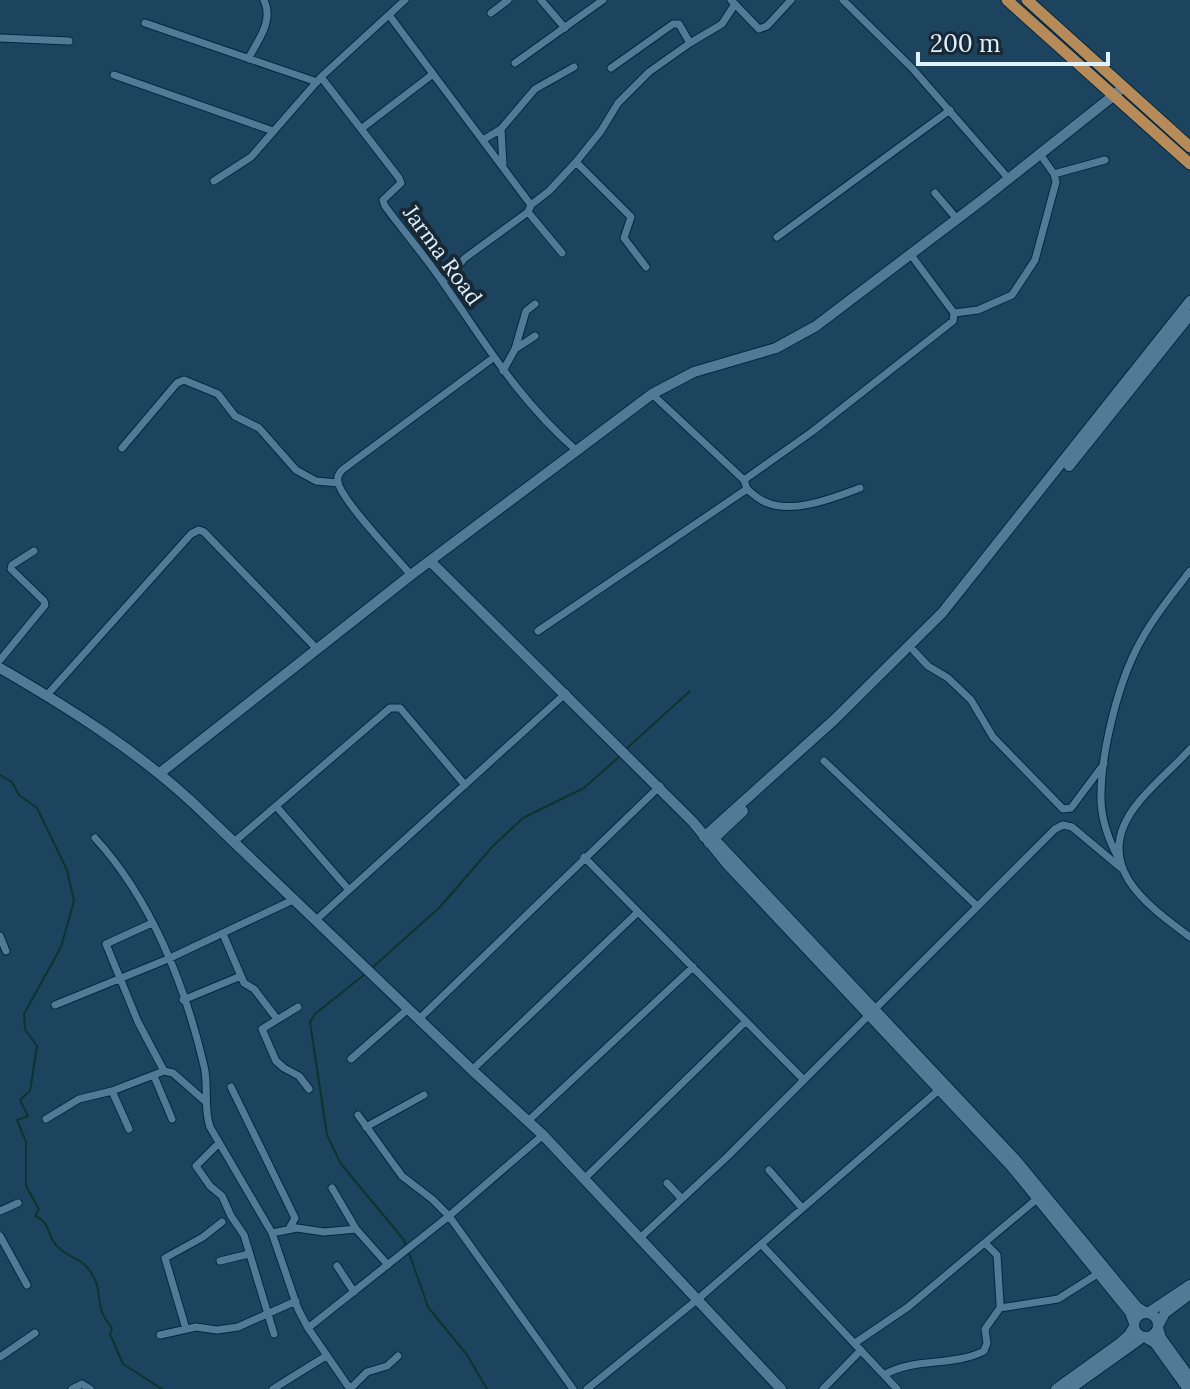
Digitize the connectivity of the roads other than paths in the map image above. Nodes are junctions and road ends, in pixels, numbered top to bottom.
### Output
1 (264, 0) edge
2 (405, 0) edge
3 (508, 0) edge
4 (541, 0) edge
5 (603, 0) edge
6 (791, 0) edge
7 (843, 0) edge
8 (1007, 0) edge
9 (1027, 0) edge
10 (733, 2) edge
11 (491, 13) dead end
12 (389, 15) junction
13 (145, 23) dead end
14 (565, 28) junction
15 (0, 38) edge
16 (69, 41) dead end
17 (690, 43) junction
18 (248, 59) junction
19 (515, 63) dead end
20 (574, 67) dead end
21 (611, 68) dead end
22 (433, 74) junction
23 (114, 75) dead end
24 (319, 80) junction
25 (1123, 86) junction
26 (1114, 96) junction
27 (950, 110) junction
28 (361, 129) junction
29 (501, 129) junction
30 (273, 131) junction
31 (483, 140) junction
32 (1190, 147) edge
33 (1040, 154) junction
34 (1105, 160) dead end
35 (576, 162) junction
36 (1190, 164) edge
37 (503, 166) junction
38 (1054, 174) junction
39 (1009, 179) junction
40 (214, 181) dead end
41 (935, 193) dead end
42 (529, 209) junction
43 (957, 219) junction
44 (777, 237) dead end
45 (562, 253) dead end
46 (911, 255) junction
47 (646, 267) dead end
48 (443, 282) junction
49 (1190, 301) edge
50 (535, 304) dead end
51 (954, 313) junction
52 (1190, 315) edge
53 (535, 336) dead end
54 (515, 349) junction
55 (493, 358) junction
56 (503, 371) junction
57 (652, 394) junction
58 (122, 448) dead end
59 (577, 451) junction
60 (338, 483) junction
61 (746, 485) junction
62 (860, 488) dead end
63 (34, 551) dead end
64 (431, 562) junction
65 (1190, 571) edge
66 (411, 575) junction
67 (538, 631) dead end
68 (317, 649) junction
69 (914, 651) junction
70 (0, 660) edge
71 (0, 668) edge
72 (566, 693) junction
73 (47, 695) junction
74 (1190, 749) edge
75 (824, 761) dead end
76 (1105, 763) junction
77 (160, 773) junction
78 (465, 785) junction
79 (660, 786) junction
80 (276, 806) junction
81 (727, 821) junction
82 (696, 824) junction
83 (95, 838) dead end
84 (709, 838) junction
85 (234, 842) junction
86 (726, 851) junction
87 (584, 857) junction
88 (1120, 863) junction
89 (349, 890) junction
90 (295, 899) junction
91 (976, 905) junction
92 (638, 912) junction
93 (316, 920) junction
94 (152, 923) junction
95 (223, 934) junction
96 (0, 936) edge
97 (1190, 937) edge
98 (6, 951) dead end
99 (168, 959) junction
100 (693, 967) junction
101 (241, 976) junction
102 (119, 979) junction
103 (183, 1000) junction
104 (55, 1005) dead end
105 (298, 1007) dead end
106 (408, 1009) junction
107 (872, 1012) junction
108 (277, 1019) junction
109 (419, 1019) junction
110 (745, 1022) junction
111 (351, 1059) dead end
112 (472, 1070) junction
113 (164, 1071) junction
114 (154, 1076) junction
115 (804, 1080) junction
116 (231, 1087) dead end
117 (309, 1089) dead end
118 (940, 1089) junction
119 (112, 1091) junction
120 (424, 1095) dead end
121 (206, 1102) junction
122 (358, 1115) dead end
123 (46, 1119) dead end
124 (172, 1119) dead end
125 (528, 1121) junction
126 (366, 1127) junction
127 (129, 1129) dead end
128 (543, 1135) junction
129 (219, 1143) junction
130 (769, 1170) dead end
131 (585, 1178) junction
132 (667, 1183) dead end
133 (332, 1188) dead end
134 (1038, 1198) junction
135 (682, 1199) junction
136 (18, 1203) dead end
137 (802, 1208) junction
138 (0, 1211) edge
139 (449, 1216) junction
140 (222, 1222) dead end
141 (289, 1229) junction
142 (356, 1229) junction
143 (272, 1233) junction
144 (0, 1236) edge
145 (641, 1237) junction
146 (985, 1243) junction
147 (761, 1244) junction
148 (249, 1254) junction
149 (220, 1261) dead end
150 (388, 1265) junction
151 (337, 1266) dead end
152 (1099, 1273) junction
153 (27, 1285) dead end
154 (1190, 1285) edge
155 (354, 1292) junction
156 (1190, 1294) edge
157 (698, 1299) junction
158 (296, 1301) junction
159 (1000, 1308) junction
160 (1147, 1313) junction
161 (267, 1315) junction
162 (1134, 1325) junction
163 (1159, 1326) junction
164 (308, 1328) junction
165 (186, 1329) junction
166 (35, 1333) dead end
167 (274, 1334) dead end
168 (160, 1335) dead end
169 (1145, 1338) junction
170 (858, 1347) junction
171 (326, 1356) junction
172 (398, 1356) dead end
173 (0, 1357) edge
174 (884, 1375) junction
175 (1190, 1378) edge
176 (72, 1389) edge
177 (90, 1389) edge
178 (273, 1389) edge
179 (350, 1389) edge
180 (573, 1389) edge
181 (587, 1389) edge
182 (781, 1389) edge
183 (823, 1389) edge
184 (897, 1389) edge
185 (1056, 1389) edge
186 (1070, 1389) edge
187 (1188, 1389) edge

1 - 18 street
2 - 12 street
3 - 11 street
4 - 14 street
5 - 14 street
6 - 10 street
7 - 27 street
8 - 26 main road
9 - 25 main road
10 - 17 street
12 - 22 street
12 - 24 street
13 - 18 street
14 - 19 street
15 - 16 street
17 - 21 street
17 - 35 street
18 - 24 street
20 - 29 street
22 - 28 street
22 - 31 street
23 - 30 street
24 - 28 street, Jarma Road
24 - 30 street
25 - 26 street
25 - 32 main road
26 - 33 street
26 - 36 main road
27 - 39 street
27 - 44 street
28 - 48 street, Jarma Road
29 - 31 street
29 - 37 street
30 - 40 street
31 - 37 street
33 - 38 street
33 - 39 street
34 - 38 street
35 - 42 street
35 - 47 street
37 - 42 street
38 - 51 street
39 - 43 street
41 - 43 street
42 - 45 street
42 - 48 street
43 - 46 street
46 - 51 street
46 - 57 street
48 - 55 street, Jarma Road
49 - 81 street
50 - 54 street
51 - 61 street
52 - 69 street
53 - 54 street
54 - 56 street
55 - 56 street, Jarma Road
55 - 60 street
56 - 59 street, Jarma Road
57 - 59 street
57 - 61 street
58 - 60 street
59 - 64 street
60 - 66 street
61 - 62 street
61 - 67 street
63 - 70 street
64 - 66 street
64 - 72 street
65 - 76 street
66 - 68 street
68 - 73 street
68 - 77 street
69 - 76 street
69 - 81 street
71 - 73 street
72 - 78 street
72 - 79 street
73 - 77 street
74 - 88 street
75 - 91 street
76 - 88 street
77 - 85 street
78 - 80 street
78 - 89 street
79 - 82 street
79 - 87 street
80 - 85 street
80 - 89 street
81 - 82 street
81 - 84 street
81 - 86 street
82 - 84 street
83 - 94 street
84 - 86 street
84 - 107 street
85 - 90 street
86 - 107 street
87 - 92 street
87 - 109 street
88 - 91 street
88 - 97 street
89 - 93 street
90 - 93 street
90 - 95 street
91 - 107 street
92 - 100 street
92 - 112 street
93 - 106 street
94 - 99 street
94 - 102 street
95 - 99 street
95 - 101 street
96 - 98 street
99 - 102 street
99 - 103 street
100 - 110 street
100 - 125 street
101 - 103 street
101 - 108 street
102 - 104 street
102 - 113 street
103 - 121 street
105 - 108 street
106 - 109 street
106 - 111 street
107 - 115 street
107 - 118 street
107 - 160 street
108 - 117 street
109 - 112 street
110 - 115 street
110 - 131 street
112 - 125 street
113 - 114 street
113 - 121 street
114 - 119 street
114 - 124 street
115 - 135 street
116 - 141 street
118 - 134 street
118 - 137 street
119 - 123 street
119 - 127 street
120 - 126 street
121 - 129 street
122 - 126 street
125 - 128 street
126 - 139 street
128 - 131 street
128 - 139 street
129 - 143 street
129 - 148 street
130 - 137 street
131 - 145 street
132 - 135 street
133 - 142 street
134 - 146 street
134 - 152 street
135 - 145 street
136 - 138 street
137 - 147 street
139 - 150 street
139 - 180 street
140 - 165 street
141 - 142 street
141 - 143 street
142 - 150 street
143 - 158 street
144 - 153 street
145 - 157 street
146 - 159 street
146 - 170 street
147 - 157 street
147 - 170 street
148 - 149 street
148 - 161 street
150 - 155 street
151 - 155 street
152 - 159 street
152 - 162 street
154 - 160 street
155 - 164 street
156 - 163 street
157 - 181 street
157 - 182 street
158 - 161 street
158 - 164 street
159 - 174 street
160 - 162 street
160 - 163 street
161 - 165 street
161 - 167 street
162 - 169 street
162 - 185 street
163 - 169 street
163 - 175 street
164 - 171 street
165 - 168 street
166 - 173 street
169 - 186 street
169 - 187 street
170 - 174 street
170 - 183 street
171 - 178 street
171 - 179 street
172 - 179 street
174 - 184 street
176 - 177 street

